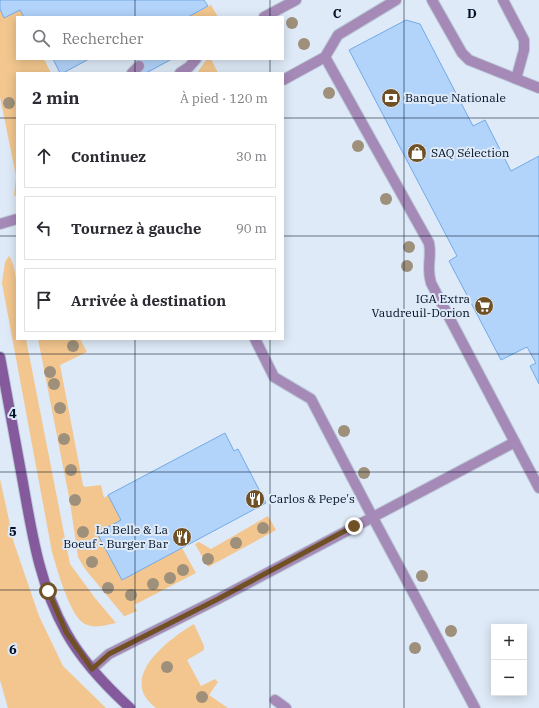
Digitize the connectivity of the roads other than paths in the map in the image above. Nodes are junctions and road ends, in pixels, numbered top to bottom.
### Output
1 (296, 0) edge
2 (396, 0) edge
3 (432, 0) edge
4 (503, 0) edge
5 (266, 16) edge
6 (325, 57) junction
7 (195, 60) edge
8 (182, 72) edge
9 (284, 79) edge
10 (516, 79) junction
11 (539, 88) edge
12 (16, 219) edge
13 (0, 224) edge
14 (256, 340) edge
15 (0, 357) edge
16 (515, 442) junction
17 (539, 488) edge
18 (372, 516) junction
19 (92, 669) junction
20 (275, 700) dead end
21 (130, 708) edge
22 (286, 708) edge
23 (475, 708) edge

1 - 5 lane
2 - 6 lane
3 - 10 lane
4 - 10 lane
6 - 9 lane
6 - 16 lane
7 - 8 lane
10 - 11 lane
12 - 13 lane
14 - 18 lane
15 - 19 street
16 - 17 lane
16 - 18 lane
18 - 19 lane
18 - 23 lane
19 - 21 street
20 - 22 lane

